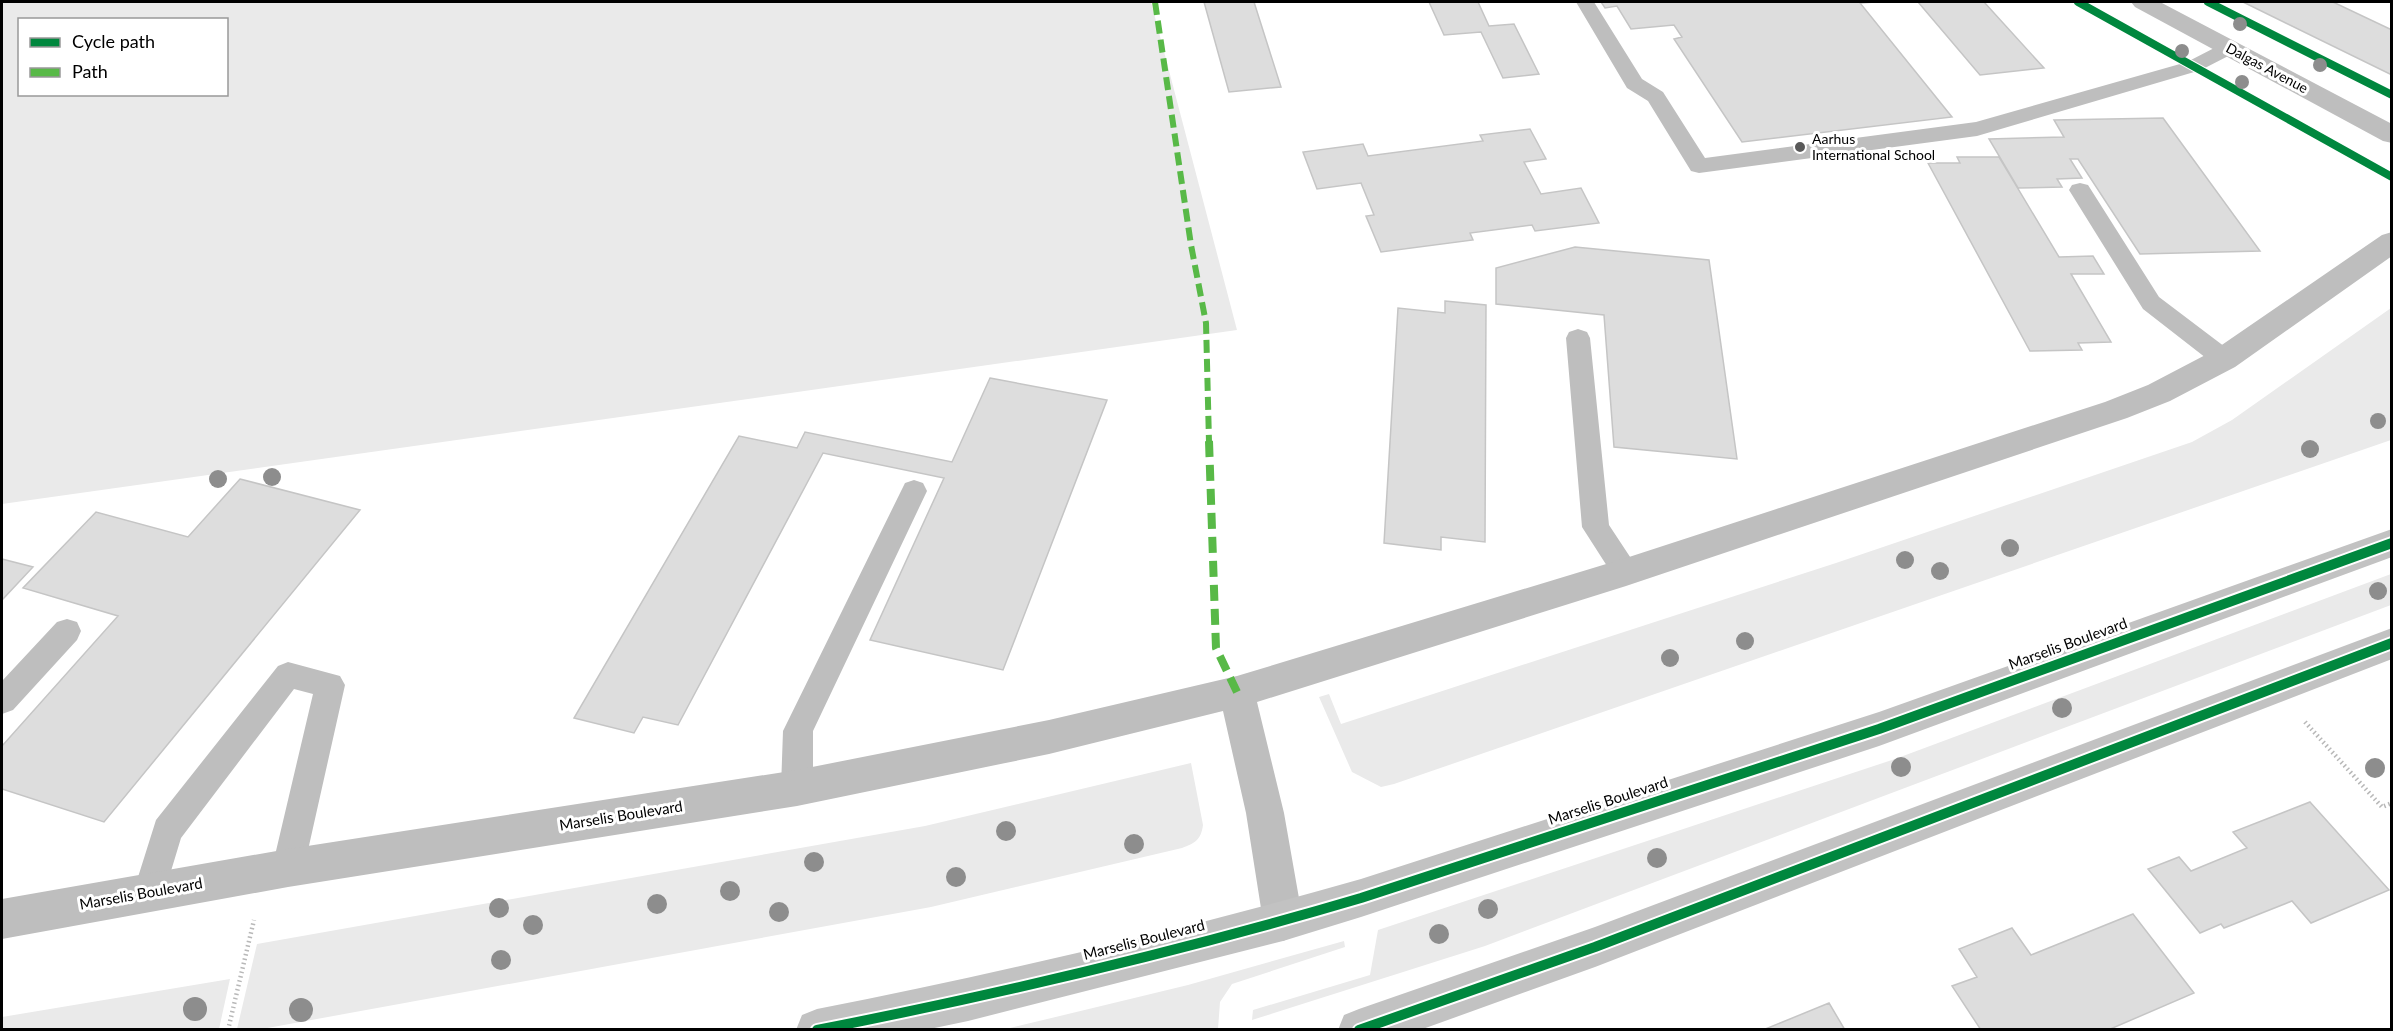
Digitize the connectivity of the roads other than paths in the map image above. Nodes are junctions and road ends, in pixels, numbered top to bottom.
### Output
1 (1585, 2) edge
2 (2143, 2) edge
3 (2229, 48) junction
4 (2391, 135) edge
5 (2080, 190) dead end
6 (2391, 242) edge
7 (1578, 338) dead end
8 (2224, 359) junction
9 (914, 491) dead end
10 (2391, 543) edge
11 (1626, 572) junction
12 (68, 631) dead end
13 (2391, 643) edge
14 (1237, 692) junction
15 (2, 701) edge
16 (797, 788) junction
17 (277, 870) junction
18 (149, 893) junction
19 (2, 919) edge
20 (1283, 921) junction
21 (817, 1029) edge
22 (1359, 1029) edge

1 - 3 lane
2 - 3 street, Dalgas Avenue
3 - 4 street, Dalgas Avenue
5 - 8 lane
6 - 8 street, Marselis Boulevard
7 - 11 lane
8 - 11 street, Marselis Boulevard
9 - 16 lane
10 - 20 main road, Marselis Boulevard
11 - 14 street, Marselis Boulevard
12 - 15 lane
13 - 22 main road
14 - 16 street, Marselis Boulevard
14 - 20 street
16 - 17 street, Marselis Boulevard
17 - 18 street, Marselis Boulevard
17 - 18 lane
18 - 19 street, Marselis Boulevard
20 - 21 main road, Marselis Boulevard

